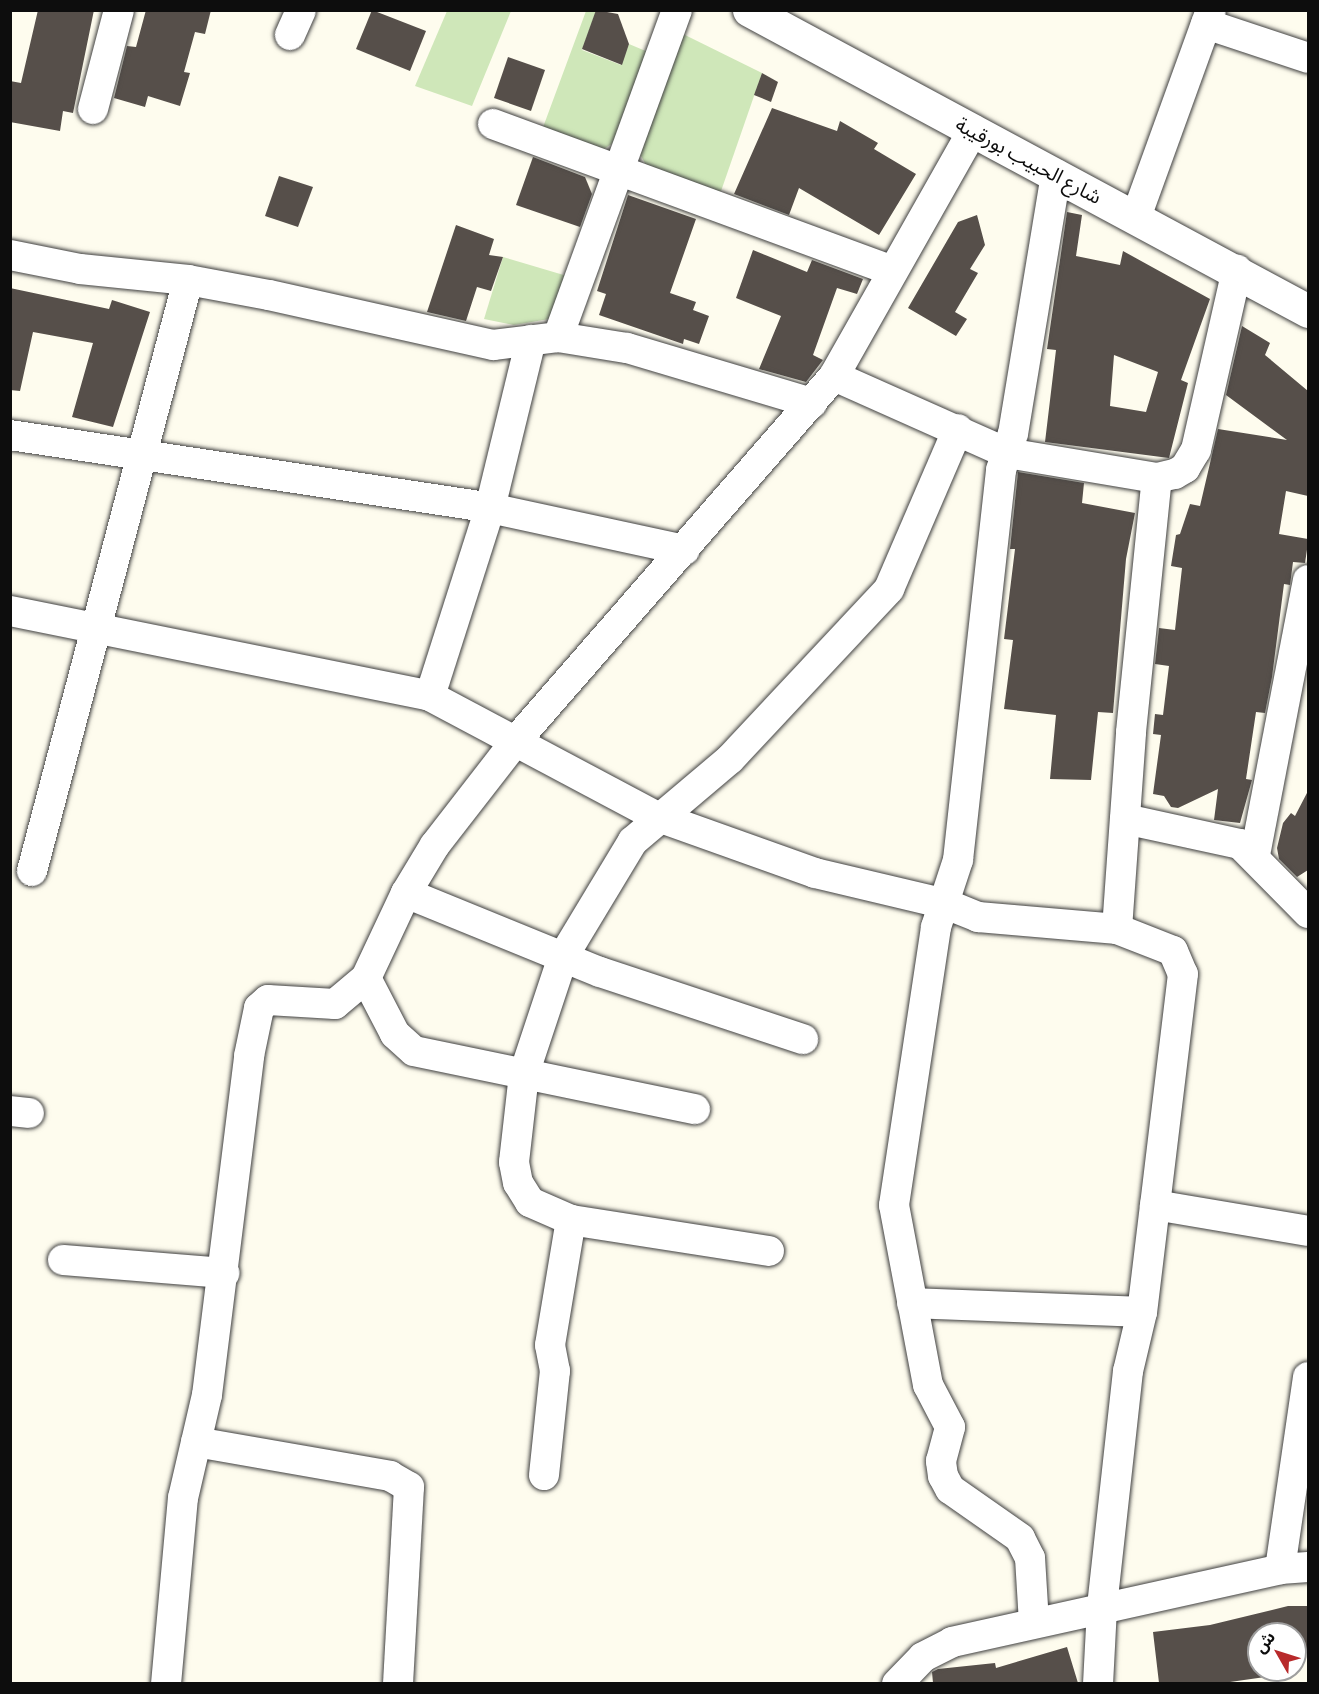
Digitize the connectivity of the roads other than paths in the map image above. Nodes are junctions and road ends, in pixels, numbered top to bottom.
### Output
1 (119, 10) edge
2 (677, 10) edge
3 (749, 10) edge
4 (1209, 17) edge
5 (1308, 58) edge
6 (93, 109) dead end
7 (493, 124) dead end
8 (973, 130) junction
9 (619, 171) junction
10 (1056, 175) junction
11 (1136, 218) junction
12 (10, 255) edge
13 (1237, 270) junction
14 (892, 271) junction
15 (189, 280) junction
16 (1308, 311) edge
17 (545, 338) junction
18 (834, 376) junction
19 (812, 403) junction
20 (958, 429) junction
21 (10, 435) edge
22 (1007, 453) junction
23 (140, 456) junction
24 (1158, 478) junction
25 (490, 508) junction
26 (685, 550) junction
27 (1308, 580) edge
28 (10, 611) edge
29 (96, 630) junction
30 (430, 696) junction
31 (514, 744) junction
32 (658, 817) junction
33 (1125, 819) junction
34 (1255, 855) junction
35 (32, 871) dead end
36 (406, 893) junction
37 (946, 904) junction
38 (1308, 913) edge
39 (1117, 929) junction
40 (563, 957) junction
41 (366, 978) junction
42 (803, 1039) dead end
43 (524, 1074) junction
44 (695, 1109) dead end
45 (1155, 1205) junction
46 (571, 1220) junction
47 (1308, 1231) edge
48 (769, 1251) dead end
49 (63, 1260) dead end
50 (224, 1273) junction
51 (912, 1303) junction
52 (1142, 1312) junction
53 (1308, 1377) edge
54 (196, 1442) junction
55 (544, 1475) dead end
56 (1294, 1568) edge
57 (1102, 1608) junction
58 (1034, 1623) junction
59 (166, 1683) edge
60 (398, 1683) edge
61 (897, 1683) edge
62 (1098, 1683) edge

1 - 6 street
2 - 9 street
3 - 8 street, شارع الحبيب بورقيبة
4 - 5 street
4 - 11 street
7 - 9 street
8 - 10 street, شارع الحبيب بورقيبة
8 - 14 street
9 - 14 street
9 - 17 street
10 - 11 street, شارع الحبيب بورقيبة
10 - 22 street
11 - 13 street, شارع الحبيب بورقيبة
12 - 15 street
13 - 16 street, شارع الحبيب بورقيبة
13 - 24 street
14 - 18 street
15 - 17 street
15 - 23 street
17 - 19 street
17 - 25 street
18 - 19 street
18 - 20 street
19 - 26 street
20 - 22 street
20 - 32 street
21 - 23 street
22 - 24 street
22 - 37 street
23 - 25 street
23 - 29 street
24 - 33 street
25 - 26 street
25 - 30 street
26 - 31 street
27 - 34 street
28 - 29 street
29 - 30 street
29 - 35 street
30 - 31 street
31 - 32 street
31 - 36 street
32 - 37 street
32 - 40 street
33 - 34 street
33 - 39 street
34 - 38 street
36 - 40 street
36 - 41 street
37 - 39 street
37 - 51 street
39 - 45 street
40 - 42 street
40 - 43 street
41 - 43 street
41 - 50 street
43 - 44 street
43 - 46 street
45 - 47 street
45 - 52 street
46 - 48 street
46 - 55 street
49 - 50 street
50 - 54 street
51 - 52 street
51 - 58 street
52 - 57 street
53 - 56 street
54 - 59 street
54 - 60 street
56 - 57 street
57 - 58 street
57 - 62 street
58 - 61 street

